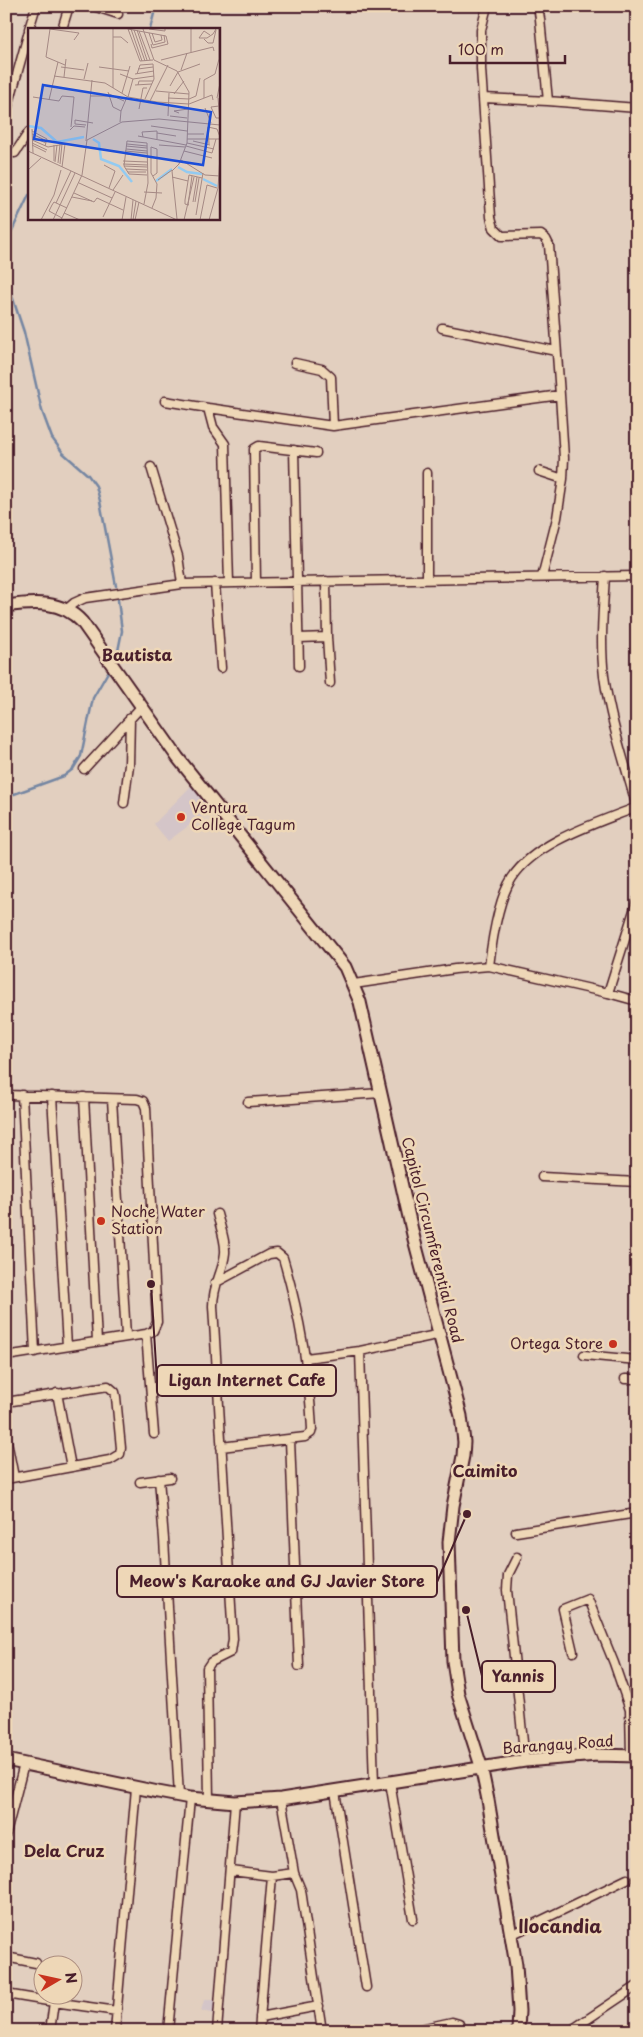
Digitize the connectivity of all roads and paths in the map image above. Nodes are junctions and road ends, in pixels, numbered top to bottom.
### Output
1 (36, 6) edge
2 (68, 6) edge
3 (93, 6) edge
4 (486, 6) edge
5 (538, 6) edge
6 (118, 14) dead end
7 (30, 28) edge
8 (64, 28) edge
9 (28, 34) edge
10 (483, 98) junction
11 (548, 100) junction
12 (637, 108) edge
13 (6, 114) edge
14 (28, 134) edge
15 (6, 153) edge
16 (442, 328) dead end
17 (556, 351) junction
18 (295, 363) dead end
19 (560, 395) junction
20 (165, 401) dead end
21 (208, 408) junction
22 (333, 426) junction
23 (294, 450) junction
24 (316, 453) dead end
25 (151, 467) dead end
26 (539, 471) dead end
27 (427, 473) dead end
28 (563, 478) junction
29 (605, 576) junction
30 (637, 576) edge
31 (542, 577) junction
32 (427, 579) junction
33 (326, 581) junction
34 (229, 582) junction
35 (256, 582) junction
36 (298, 582) junction
37 (215, 583) junction
38 (182, 584) junction
39 (6, 606) edge
40 (67, 609) junction
41 (327, 637) junction
42 (299, 638) junction
43 (299, 666) dead end
44 (221, 668) dead end
45 (330, 683) dead end
46 (141, 707) junction
47 (130, 718) junction
48 (84, 769) dead end
49 (124, 803) dead end
50 (637, 807) edge
51 (637, 901) edge
52 (489, 966) junction
53 (354, 984) junction
54 (608, 993) junction
55 (637, 1001) edge
56 (380, 1093) junction
57 (6, 1095) edge
58 (22, 1095) junction
59 (52, 1096) junction
60 (84, 1097) junction
61 (112, 1099) junction
62 (248, 1102) dead end
63 (542, 1178) dead end
64 (637, 1182) edge
65 (217, 1214) dead end
66 (215, 1283) junction
67 (146, 1334) junction
68 (441, 1334) junction
69 (126, 1336) junction
70 (97, 1341) junction
71 (67, 1346) junction
72 (360, 1351) junction
73 (35, 1352) junction
74 (584, 1355) dead end
75 (6, 1356) edge
76 (306, 1358) junction
77 (637, 1360) edge
78 (625, 1379) dead end
79 (637, 1379) edge
80 (57, 1393) junction
81 (6, 1402) edge
82 (154, 1434) dead end
83 (6, 1436) edge
84 (290, 1440) junction
85 (221, 1447) junction
86 (71, 1467) junction
87 (10, 1478) edge
88 (170, 1478) dead end
89 (159, 1480) junction
90 (140, 1482) dead end
91 (637, 1513) edge
92 (516, 1532) dead end
93 (517, 1558) dead end
94 (573, 1652) dead end
95 (299, 1666) dead end
96 (634, 1756) edge
97 (6, 1760) edge
98 (525, 1761) junction
99 (24, 1764) junction
100 (481, 1766) junction
101 (390, 1782) junction
102 (374, 1784) junction
103 (136, 1788) junction
104 (335, 1791) junction
105 (184, 1797) junction
106 (281, 1798) junction
107 (209, 1800) junction
108 (235, 1802) junction
109 (6, 1834) edge
110 (231, 1870) junction
111 (294, 1873) junction
112 (272, 1876) junction
113 (627, 1879) dead end
114 (413, 1919) dead end
115 (511, 1935) junction
116 (6, 1957) edge
117 (32, 1962) edge
118 (637, 1986) edge
119 (366, 1987) dead end
120 (6, 1994) edge
121 (32, 1998) edge
122 (54, 2004) edge
123 (68, 2004) edge
124 (319, 2006) junction
125 (117, 2011) junction
126 (260, 2017) junction
127 (50, 2031) edge
128 (115, 2031) edge
129 (168, 2031) edge
130 (216, 2031) edge
131 (258, 2031) edge
132 (322, 2031) edge
133 (412, 2031) edge
134 (460, 2031) edge
135 (518, 2031) edge
136 (570, 2031) edge

1 - 7 street
2 - 8 street
3 - 6 street
4 - 10 street
5 - 11 street
9 - 13 street
10 - 11 street
10 - 17 street
11 - 12 street
14 - 15 street
16 - 17 street
17 - 19 street
18 - 22 street
19 - 22 street
19 - 28 street
20 - 21 street
21 - 22 street
21 - 34 street
23 - 24 street
23 - 35 street
23 - 36 street
25 - 38 street
26 - 28 street
27 - 32 street
28 - 31 street
29 - 30 street
29 - 31 street
29 - 50 street
31 - 32 street
32 - 33 street
33 - 36 street
33 - 41 street
34 - 35 street
34 - 37 street
35 - 36 street
36 - 42 street
37 - 38 street
37 - 44 street
38 - 40 street
39 - 40 main road
40 - 46 main road, Capitol Circumferential Road
41 - 42 street
41 - 45 street
42 - 43 street
46 - 47 street
46 - 53 main road, Capitol Circumferential Road
47 - 48 street
47 - 49 street
50 - 52 street
51 - 54 street
52 - 53 street
52 - 54 street
53 - 56 main road, Capitol Circumferential Road
54 - 55 street
56 - 62 street
56 - 68 main road, Capitol Circumferential Road
57 - 58 street
58 - 59 street
58 - 73 street
59 - 60 street
59 - 71 street
60 - 61 street
60 - 70 street
61 - 67 street
61 - 69 street
63 - 64 street
65 - 66 street
66 - 76 street
66 - 85 street
67 - 69 street
67 - 82 street
68 - 72 street
68 - 100 main road, Capitol Circumferential Road
69 - 70 street
70 - 71 street
71 - 73 street
72 - 76 street
72 - 102 street
73 - 75 street
74 - 77 street
76 - 84 street
78 - 79 street
80 - 81 street
80 - 86 street
80 - 86 street
83 - 87 street
84 - 85 street
84 - 95 street
85 - 107 street
86 - 87 street
88 - 89 street
89 - 90 street
89 - 105 street
91 - 92 street
93 - 98 street
94 - 96 street
96 - 98 main road, Barangay Road
97 - 99 main road, Barangay Road
98 - 100 main road, Barangay Road
99 - 103 main road, Barangay Road
99 - 109 street
100 - 101 main road, Barangay Road
100 - 115 main road, Capitol Circumferential Road
101 - 102 main road, Barangay Road
101 - 114 street
102 - 104 main road, Barangay Road
103 - 105 main road, Barangay Road
103 - 125 street
104 - 106 main road, Barangay Road
104 - 119 street
105 - 107 main road, Barangay Road
105 - 129 street
106 - 108 main road, Barangay Road
106 - 111 street
107 - 108 main road, Barangay Road
108 - 110 street
110 - 112 street
110 - 130 street
111 - 112 street
111 - 124 street
112 - 126 street
113 - 115 street
115 - 135 main road, Capitol Circumferential Road
116 - 117 street
118 - 136 street
120 - 121 street
122 - 127 street
123 - 125 street
124 - 126 street
124 - 132 street
125 - 128 street
126 - 131 street
133 - 134 street

